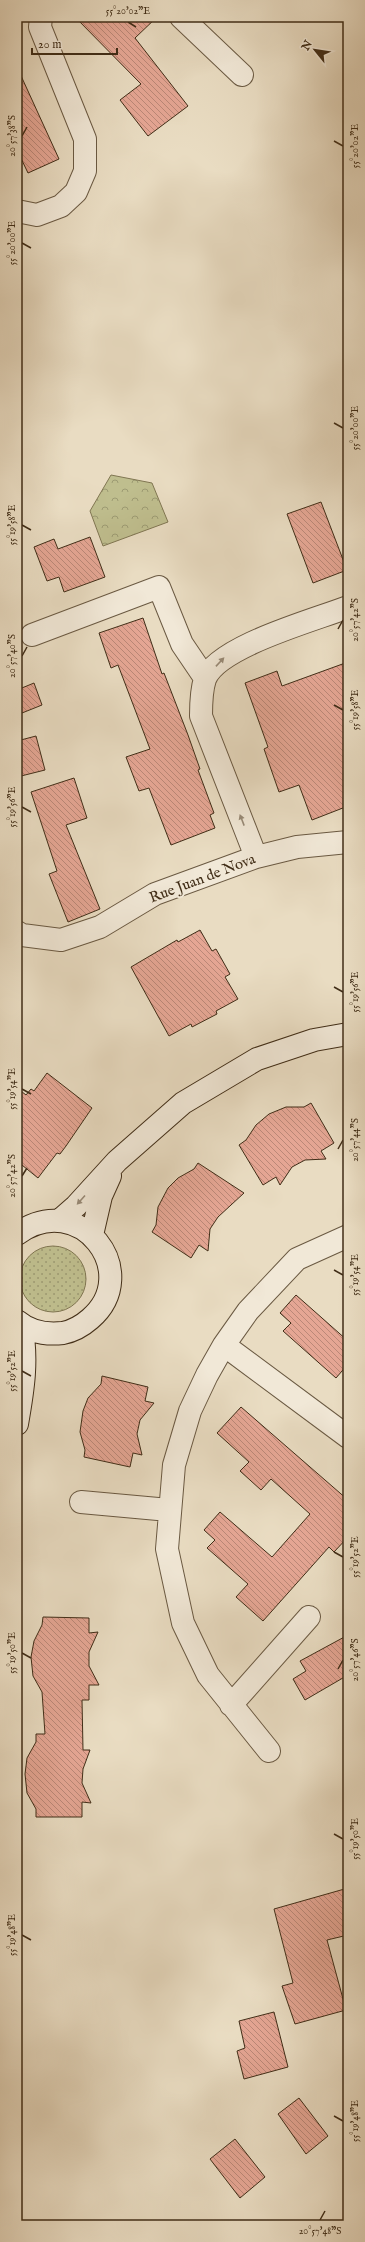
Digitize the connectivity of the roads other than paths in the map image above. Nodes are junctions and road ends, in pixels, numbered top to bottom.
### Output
1 (41, 17) edge
2 (181, 17) edge
3 (242, 75) dead end
4 (17, 211) edge
5 (348, 607) edge
6 (32, 635) dead end
7 (206, 678) junction
8 (348, 842) edge
9 (256, 857) junction
10 (17, 932) edge
11 (348, 1034) edge
12 (117, 1161) junction
13 (60, 1220) junction
14 (17, 1234) edge
15 (92, 1235) junction
16 (348, 1236) edge
17 (19, 1323) edge
18 (51, 1334) junction
19 (224, 1345) junction
20 (24, 1385) junction
21 (17, 1424) edge
22 (348, 1437) edge
23 (81, 1502) dead end
24 (168, 1510) junction
25 (309, 1617) dead end
26 (231, 1705) junction
27 (269, 1751) dead end

1 - 4 street
2 - 3 street
7 -> 5 street
6 - 7 street
9 -> 7 street
8 - 9 street, Rue Juan de Nova
9 - 10 street, Rue Juan de Nova
11 - 12 street
12 -> 13 street
12 - 15 street
13 - 14 street
13 - 15 street
15 - 18 street
16 - 19 street
17 - 18 street
17 - 20 street
18 - 20 street
19 - 22 street
19 - 24 street
20 - 21 street
23 - 24 street
24 - 26 street
25 - 26 street
26 - 27 street

